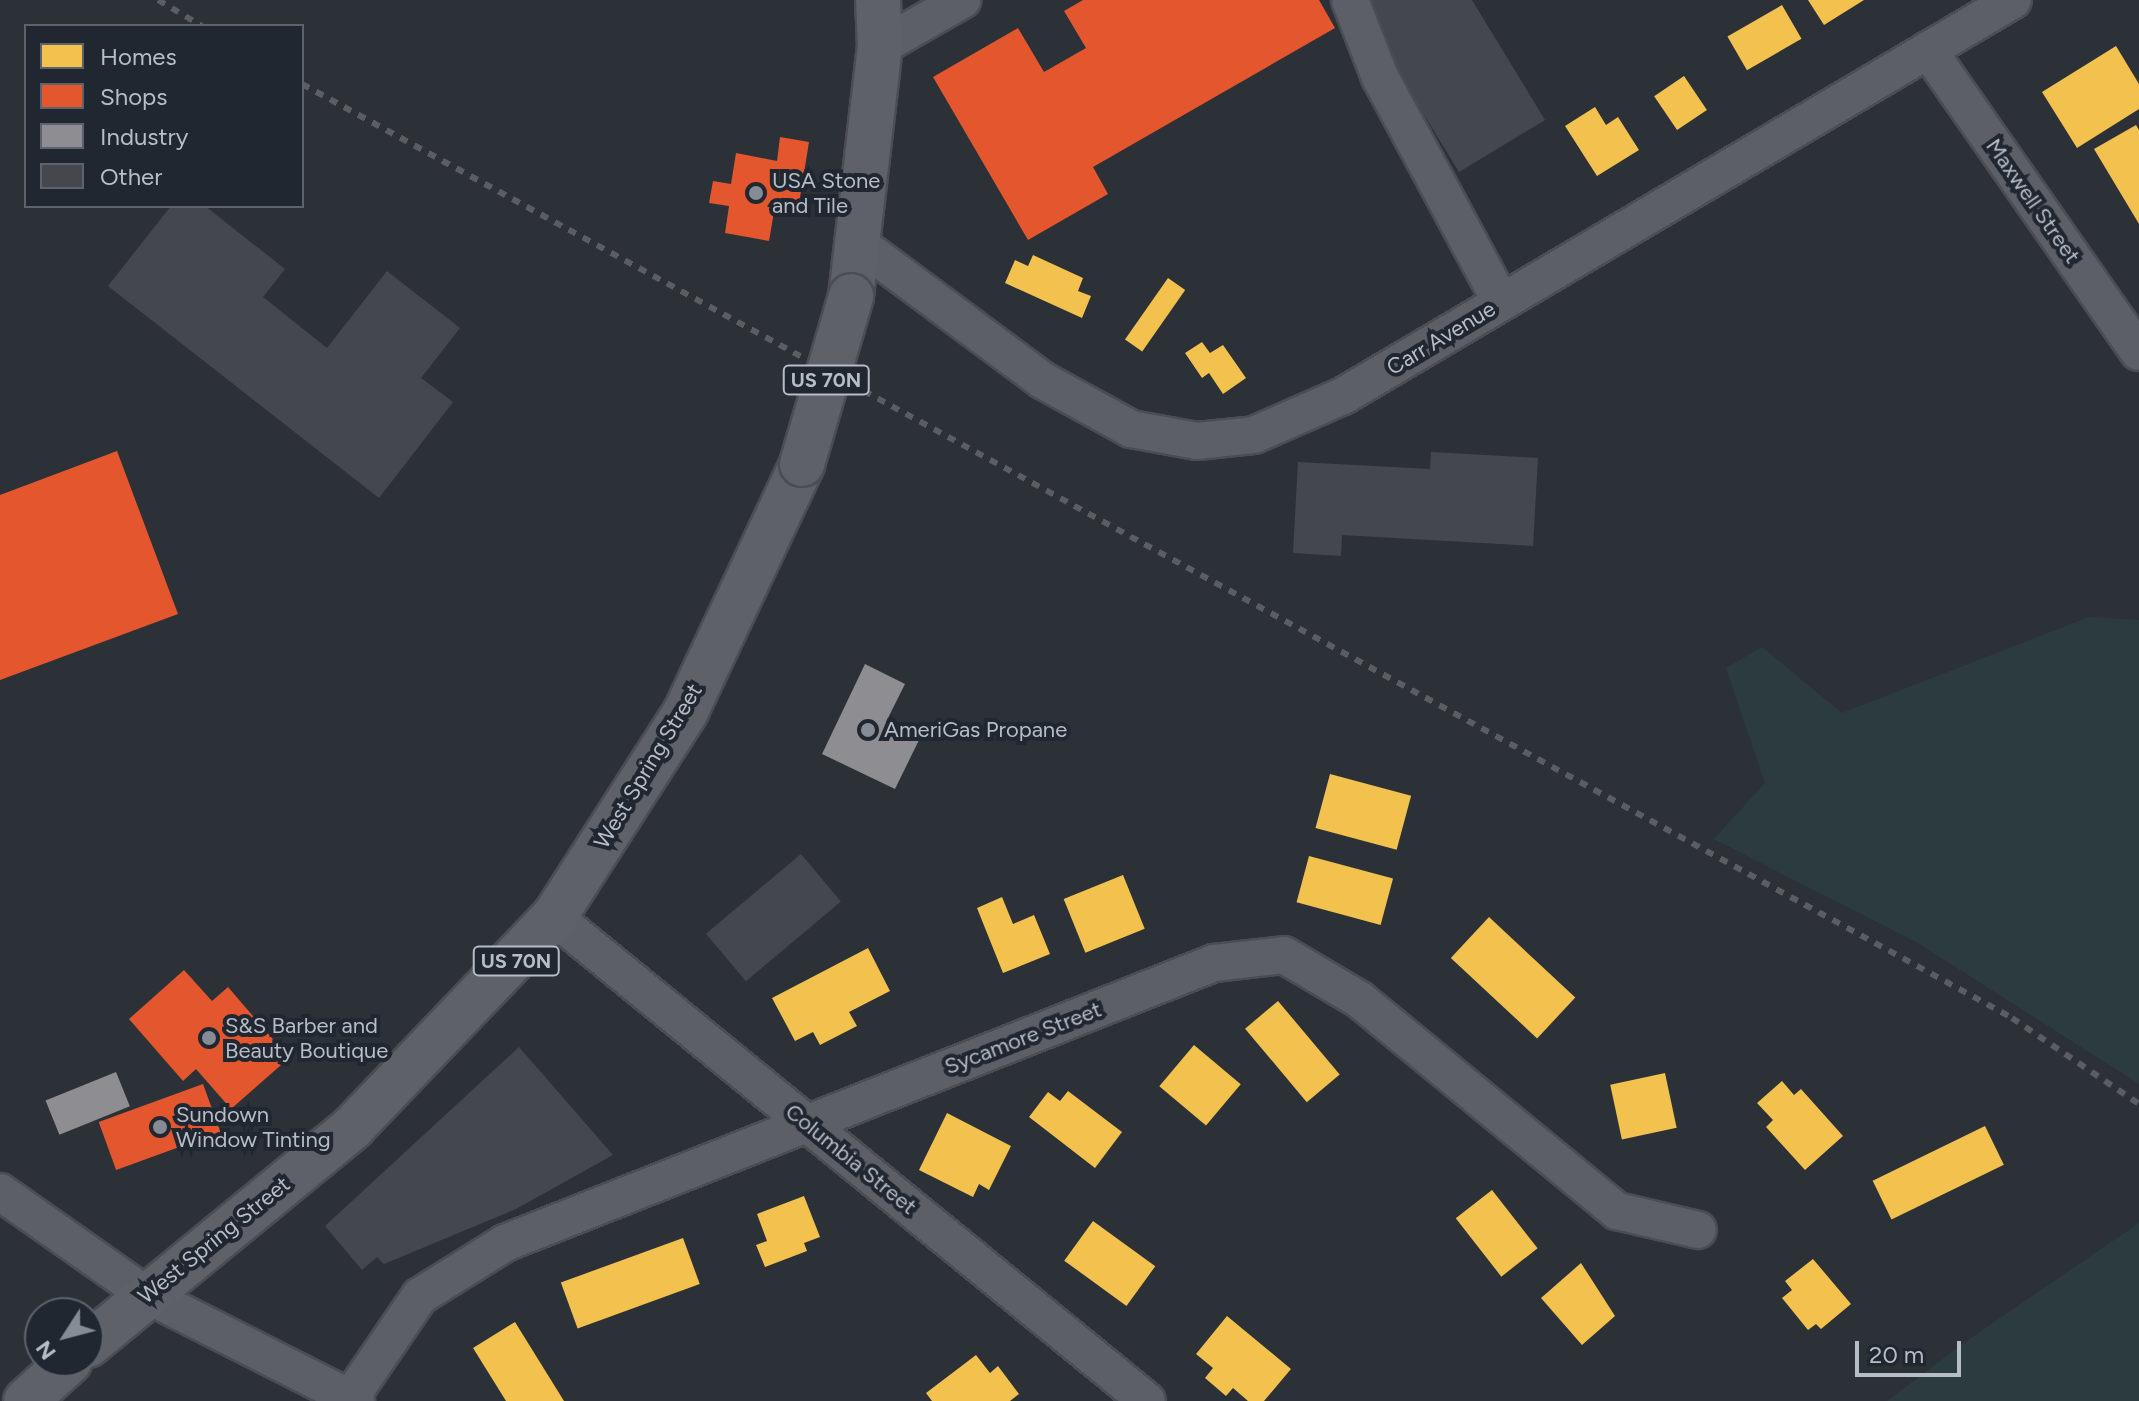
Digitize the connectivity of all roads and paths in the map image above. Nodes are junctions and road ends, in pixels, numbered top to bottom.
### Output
1 (878, 0) edge
2 (962, 0) edge
3 (1350, 0) edge
4 (2013, 0) edge
5 (880, 47) junction
6 (1928, 50) junction
7 (859, 244) junction
8 (1501, 302) junction
9 (2139, 352) edge
10 (554, 917) junction
11 (807, 1123) junction
12 (0, 1192) edge
13 (1698, 1230) dead end
14 (145, 1294) junction
15 (104, 1331) edge
16 (52, 1377) edge
17 (354, 1399) edge
18 (26, 1401) edge
19 (1147, 1401) edge

1 - 5 main road, West Spring Street / US 70N
2 - 5 street
3 - 8 street
4 - 6 street, Carr Avenue
5 - 7 main road, West Spring Street / US 70N
6 - 8 street, Carr Avenue
6 - 9 street, Maxwell Street
7 - 8 street, Carr Avenue
7 - 10 main road, West Spring Street / US 70N, bridge
10 - 11 street, Columbia Street
10 - 14 main road, West Spring Street / US 70N
11 - 13 street, Sycamore Street
11 - 17 street, Sycamore Street
11 - 19 street, Columbia Street
12 - 14 street
14 - 15 main road, West Spring Street / US 70N
14 - 17 street
16 - 18 main road

